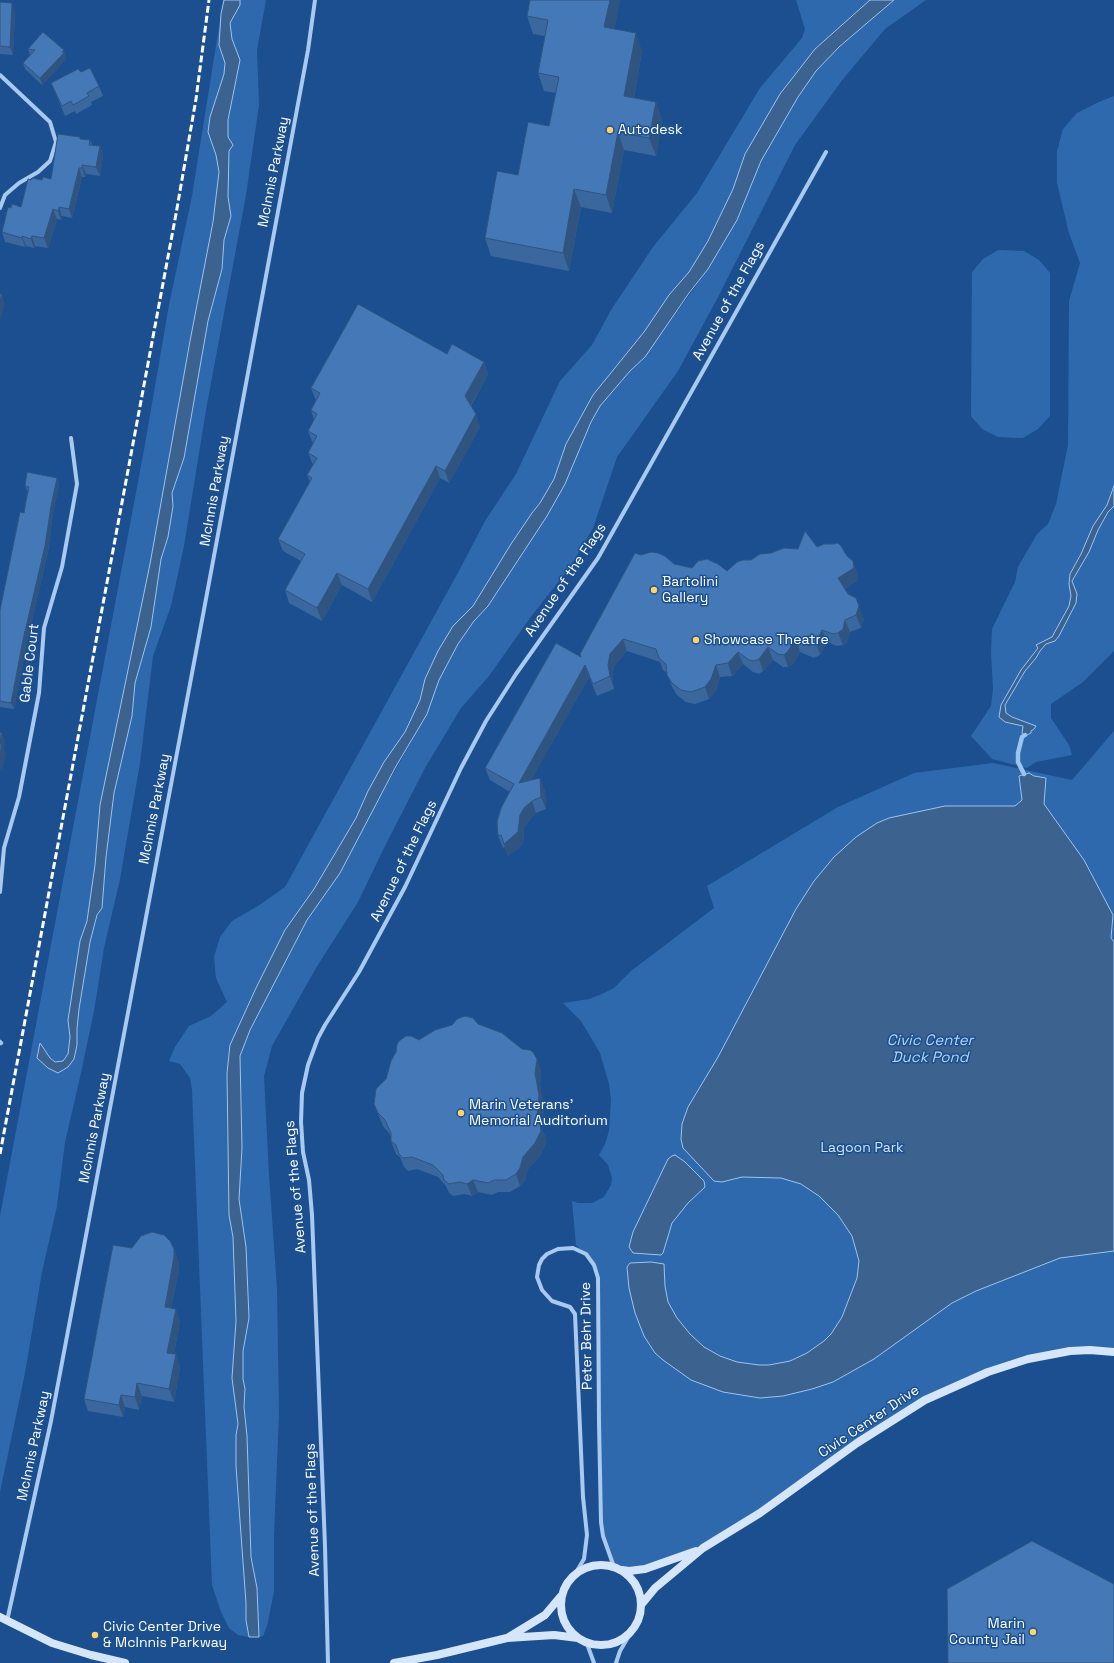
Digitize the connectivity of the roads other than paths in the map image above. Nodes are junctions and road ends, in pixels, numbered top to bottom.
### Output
1 (316, 0) edge
2 (0, 75) edge
3 (826, 152) dead end
4 (0, 208) edge
5 (71, 438) dead end
6 (0, 892) edge
7 (1114, 1352) edge
8 (703, 1548) junction
9 (618, 1568) junction
10 (575, 1574) junction
11 (563, 1594) junction
12 (641, 1606) junction
13 (3, 1619) edge
14 (633, 1629) junction
15 (507, 1638) junction
16 (583, 1640) junction
17 (125, 1663) edge
18 (328, 1663) edge
19 (394, 1663) edge
20 (594, 1663) edge
21 (616, 1663) edge

1 - 13 street, McInnis Parkway
2 - 4 street
3 - 18 street, Avenue of the Flags
5 - 6 street, Gable Court
7 - 8 street, Civic Center Drive
8 - 9 street, Civic Center Drive
8 - 12 street, Civic Center Drive
9 - 10 street
9 - 10 street, Peter Behr Drive
9 - 12 street
10 - 11 street
11 - 15 street
11 - 16 street
12 - 14 street
13 - 17 street
14 - 16 street
14 - 21 street
15 - 16 street
15 - 19 street
16 - 20 street

